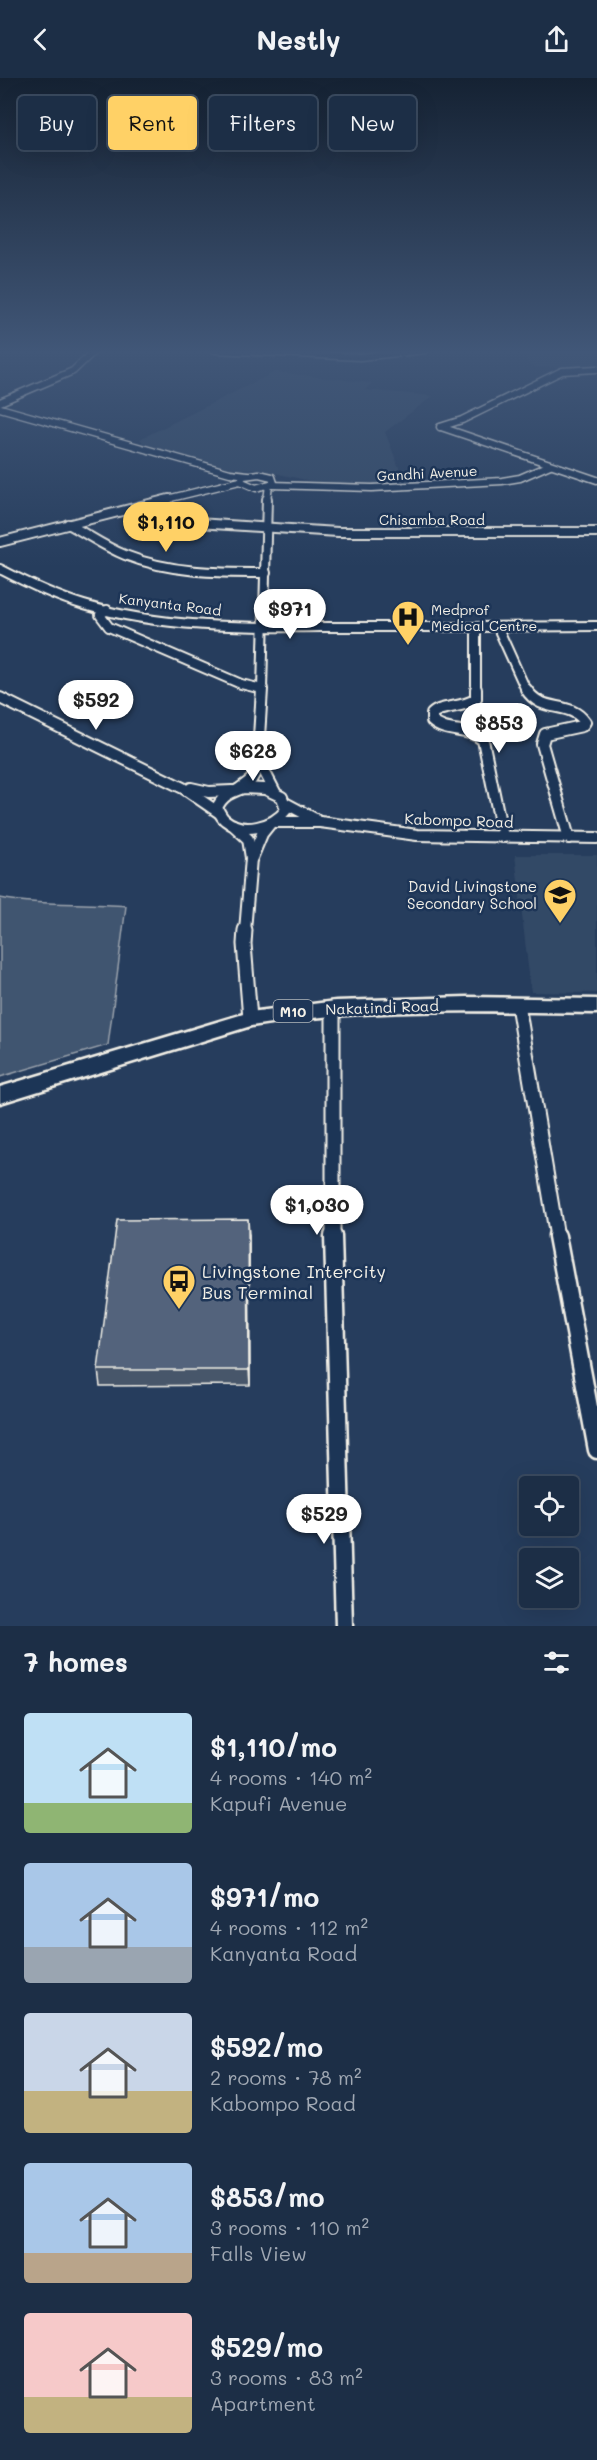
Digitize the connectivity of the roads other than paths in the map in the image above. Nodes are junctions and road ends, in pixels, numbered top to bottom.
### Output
1 (50, 422) edge
2 (455, 422) edge
3 (462, 422) edge
4 (461, 433) junction
5 (550, 465) junction
6 (230, 473) junction
7 (248, 475) junction
8 (268, 475) junction
9 (597, 480) edge
10 (240, 481) junction
11 (303, 484) junction
12 (269, 488) junction
13 (182, 522) dead end
14 (68, 524) junction
15 (267, 530) junction
16 (597, 532) edge
17 (0, 542) edge
18 (0, 569) edge
19 (266, 573) junction
20 (107, 610) junction
21 (264, 627) junction
22 (476, 627) junction
23 (597, 627) edge
24 (498, 628) junction
25 (262, 689) junction
26 (0, 698) edge
27 (257, 758) junction
28 (182, 786) junction
29 (236, 790) junction
30 (275, 792) junction
31 (285, 803) junction
32 (218, 812) junction
33 (320, 822) junction
34 (273, 823) junction
35 (233, 825) junction
36 (503, 837) junction
37 (568, 838) junction
38 (597, 838) edge
39 (251, 858) junction
40 (518, 1005) junction
41 (597, 1006) edge
42 (333, 1008) junction
43 (250, 1019) junction
44 (0, 1095) edge
45 (597, 1450) edge
46 (344, 1626) edge

1 - 6 street
2 - 4 street
3 - 4 street
4 - 5 street
5 - 9 street
5 - 11 street, Gandhi Avenue
6 - 7 street
6 - 10 street
7 - 8 street, Gandhi Avenue
7 - 10 street
8 - 11 street, Gandhi Avenue
8 - 12 street
10 - 12 street
10 - 14 street
11 - 12 street, Gandhi Avenue
12 - 15 street
13 - 15 street, Chisamba Road
14 - 17 street
14 - 19 street
15 - 16 street, Chisamba Road
15 - 19 street
18 - 20 street, Kanyanta Road
19 - 21 street
20 - 21 street, Kanyanta Road
20 - 25 street
21 - 22 street, Kanyanta Road
21 - 25 street
22 - 24 street, Kanyanta Road
22 - 36 street
23 - 24 street, Kanyanta Road
24 - 37 street
25 - 27 street
26 - 28 street
27 - 29 street
27 - 30 street
28 - 29 street
28 - 32 street
29 - 30 street
29 - 32 street
30 - 31 street
31 - 33 street, Kabompo Road
31 - 34 street
32 - 35 street
33 - 34 street, Kabompo Road
33 - 36 street, Kabompo Road
34 - 35 street
34 - 39 street
35 - 39 street
36 - 37 street, Kabompo Road
37 - 38 street, Kabompo Road
39 - 43 street
40 - 41 highway, Nakatindi Road / M10
40 - 42 highway, Nakatindi Road / M10
40 - 45 street
42 - 43 highway, Nakatindi Road / M10
42 - 46 street
43 - 44 highway, Nakatindi Road / M10

